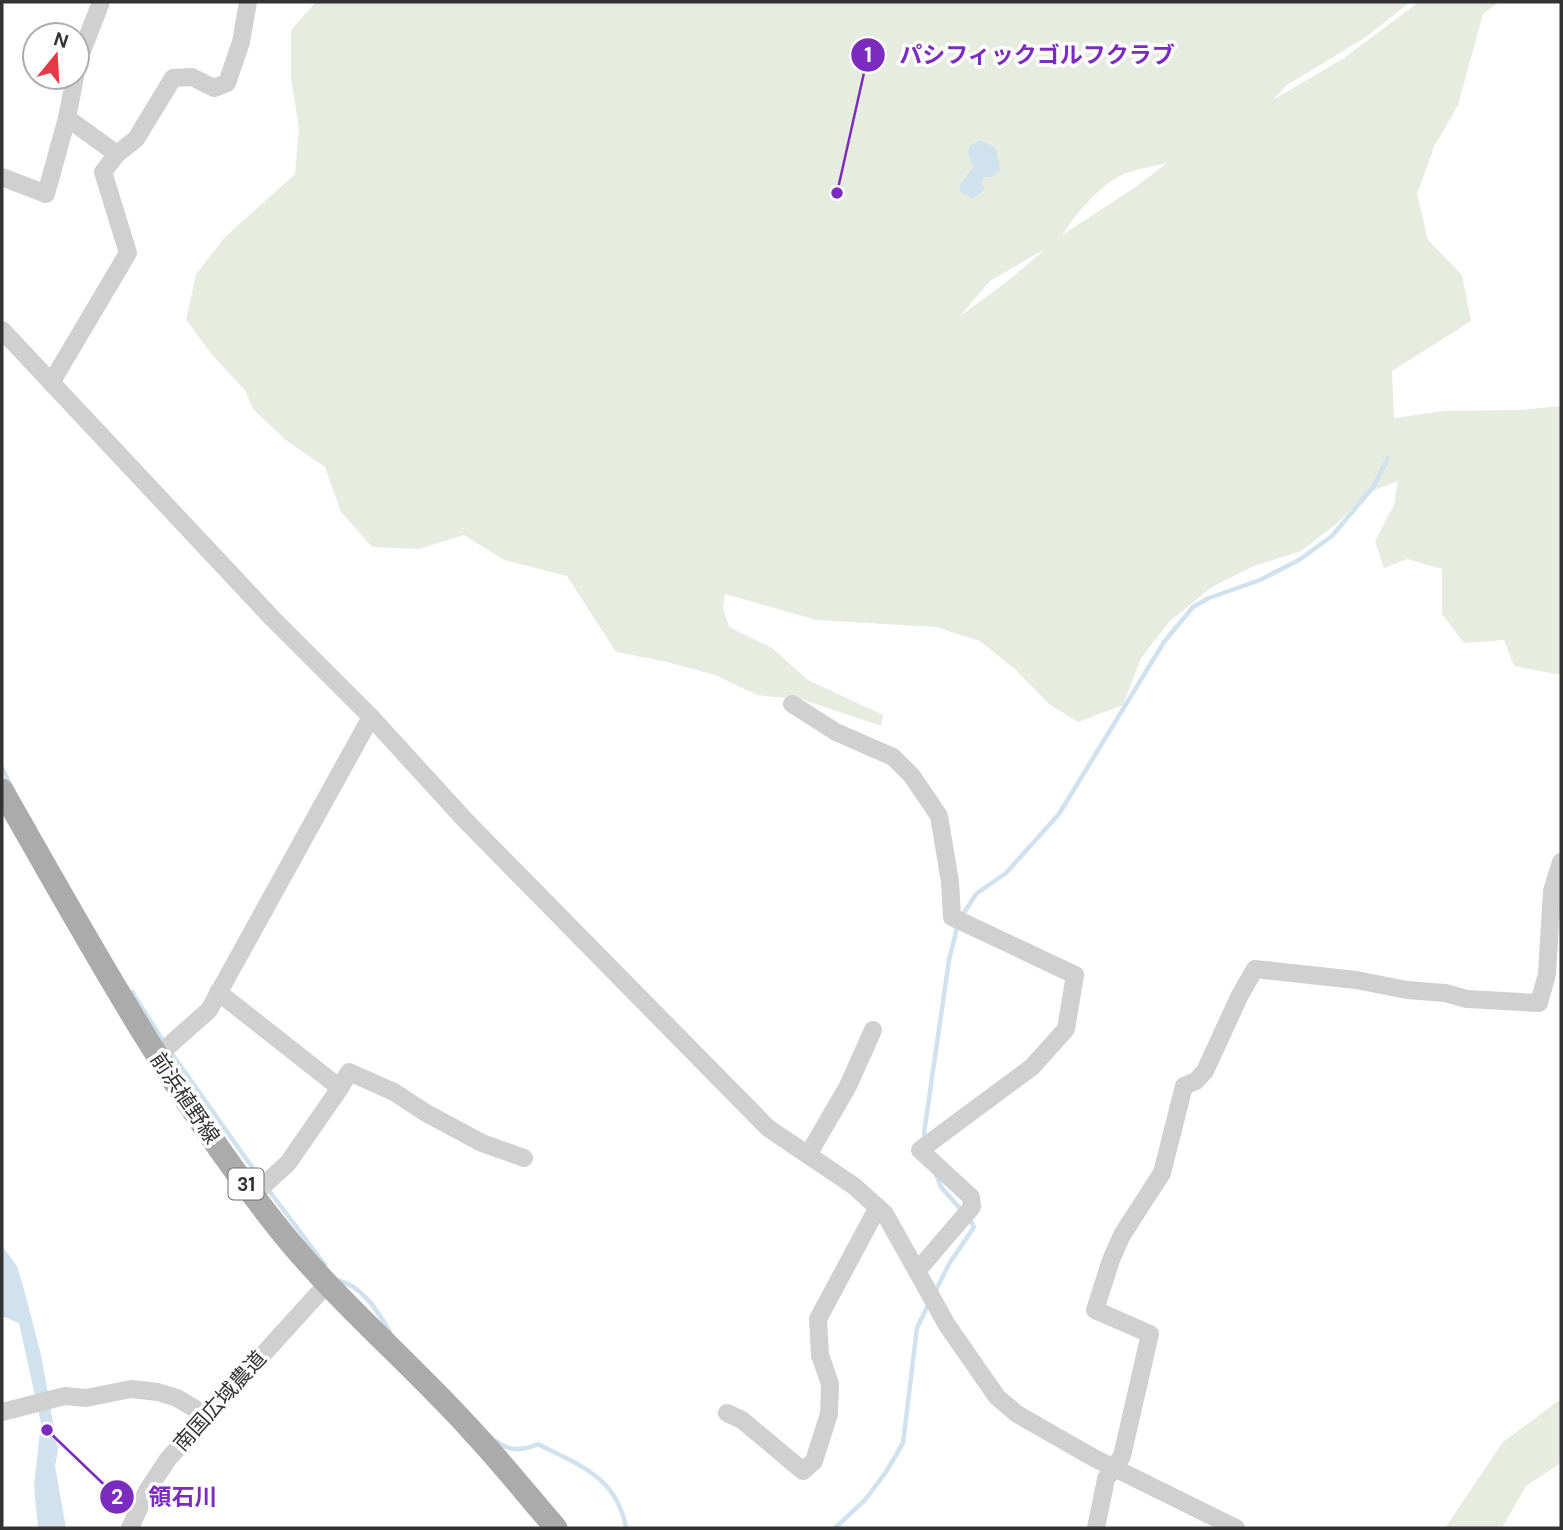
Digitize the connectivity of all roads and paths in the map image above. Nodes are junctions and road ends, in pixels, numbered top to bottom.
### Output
1 (101, 2) edge
2 (248, 2) edge
3 (91, 28) edge
4 (73, 91) edge
5 (68, 118) junction
6 (117, 154) junction
7 (2, 177) edge
8 (2, 330) edge
9 (51, 383) junction
10 (792, 704) dead end
11 (371, 717) junction
12 (2, 790) edge
13 (1561, 862) edge
14 (218, 992) junction
15 (873, 1030) dead end
16 (156, 1057) junction
17 (340, 1088) junction
18 (808, 1155) junction
19 (524, 1158) dead end
20 (253, 1195) junction
21 (878, 1207) junction
22 (917, 1271) junction
23 (326, 1285) junction
24 (2, 1412) edge
25 (727, 1413) dead end
26 (209, 1417) junction
27 (1114, 1468) junction
28 (130, 1528) edge
29 (556, 1528) edge
30 (1096, 1528) edge
31 (1236, 1528) edge

1 - 3 street
2 - 6 street
4 - 5 street
5 - 6 street
5 - 7 street
6 - 9 street
8 - 9 street
9 - 11 street
10 - 22 street
11 - 14 street
11 - 18 street
12 - 16 main road, 前浜植野線 / 31
13 - 27 street
14 - 16 street
14 - 17 street
15 - 18 street
16 - 20 main road, 前浜植野線 / 31
17 - 19 street
17 - 20 street
18 - 21 street
20 - 23 main road, 前浜植野線 / 31
21 - 22 street
21 - 25 street
22 - 27 street
23 - 26 street, 南国広域農道
23 - 29 main road, 前浜植野線 / 31
24 - 26 street
26 - 28 street, 南国広域農道
27 - 30 street
27 - 31 street

